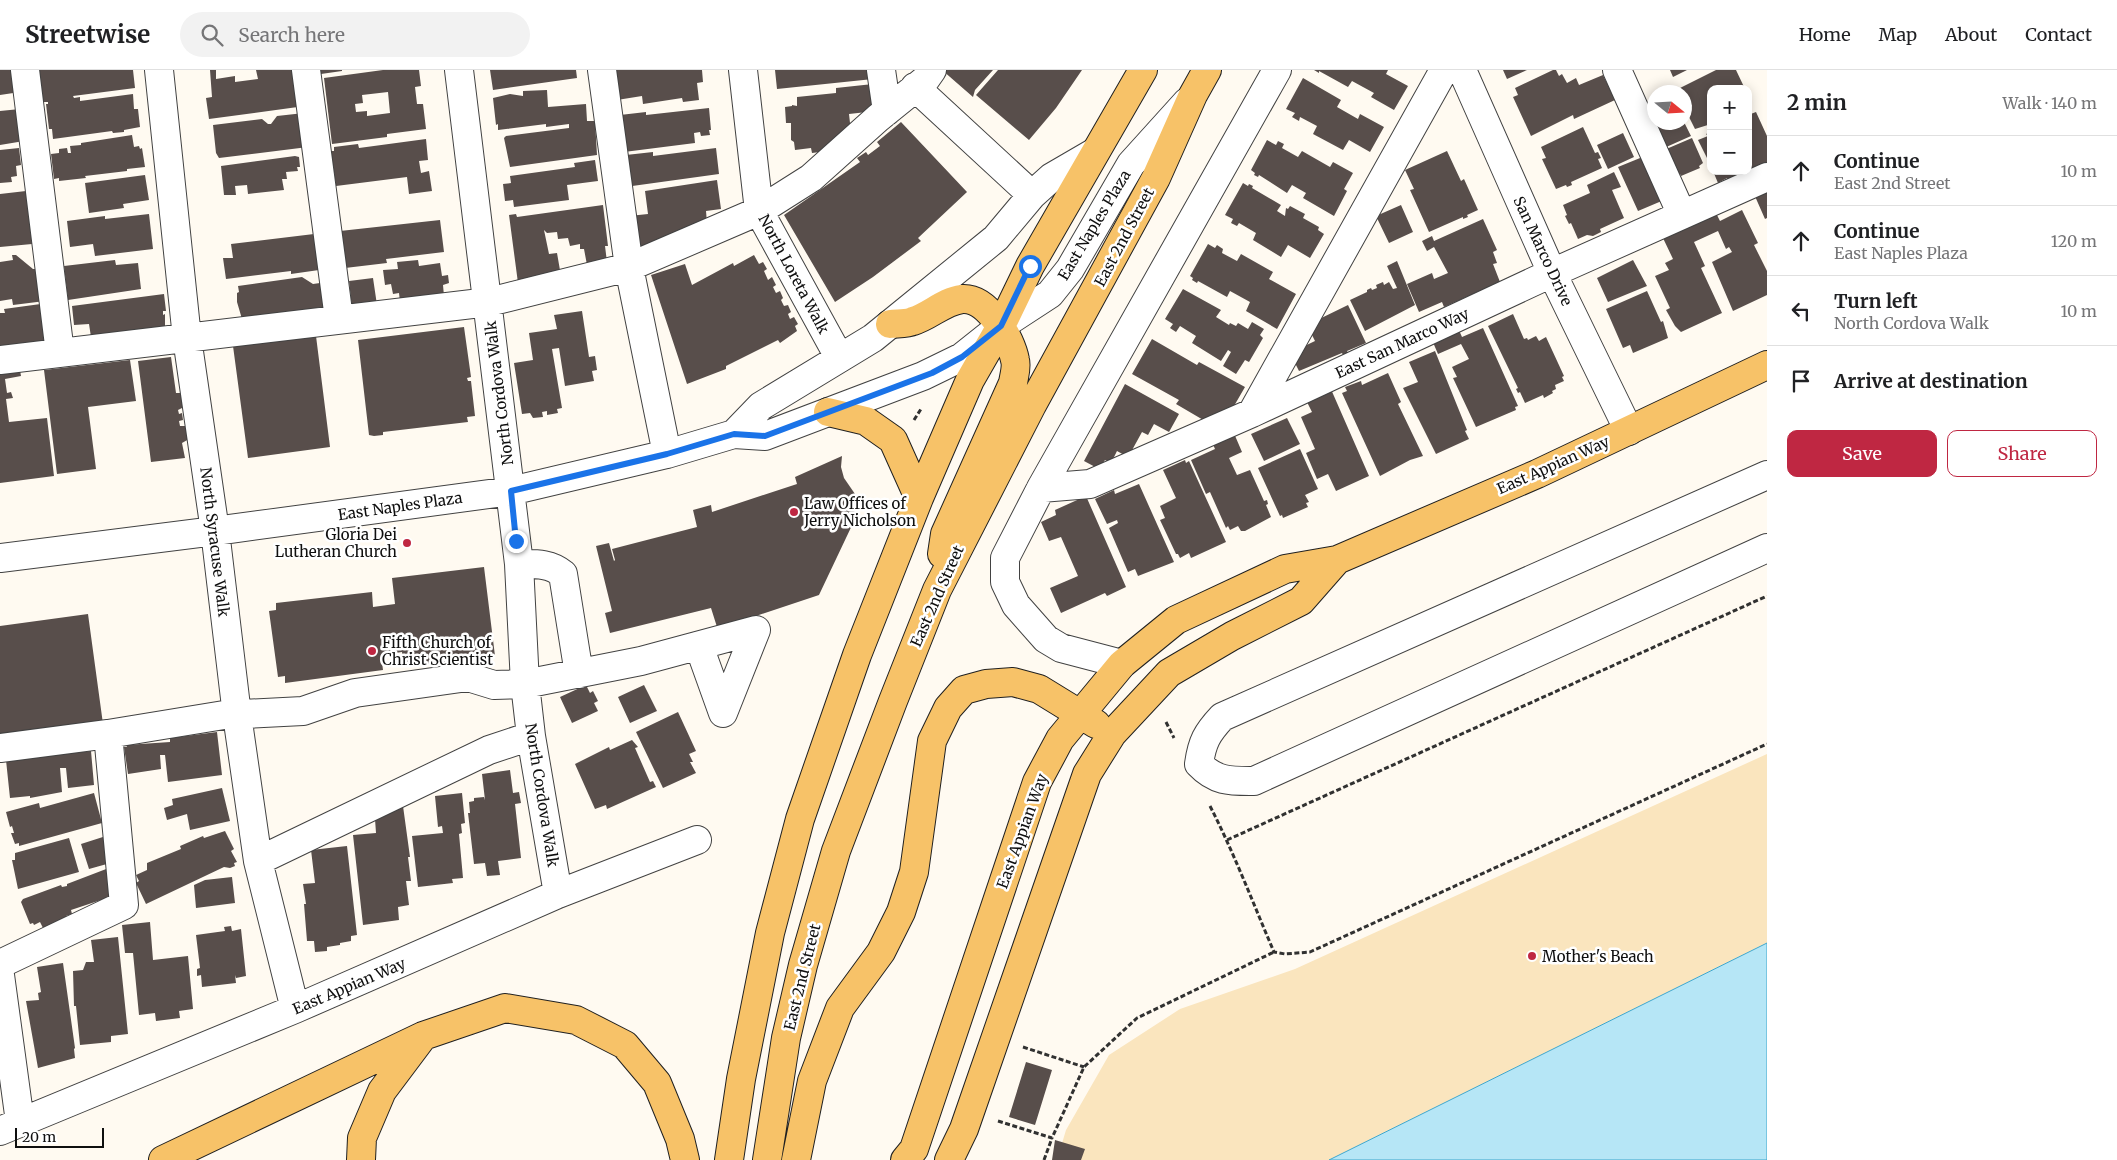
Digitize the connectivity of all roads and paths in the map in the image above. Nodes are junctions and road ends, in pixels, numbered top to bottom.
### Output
1 (25, 70) edge
2 (159, 70) edge
3 (306, 70) edge
4 (459, 70) edge
5 (602, 70) edge
6 (743, 70) edge
7 (881, 70) edge
8 (1143, 70) edge
9 (1207, 70) edge
10 (1277, 70) edge
11 (1444, 70) edge
12 (1462, 70) edge
13 (1618, 70) edge
14 (924, 79) edge
15 (1193, 95) junction
16 (886, 111) junction
17 (1095, 152) junction
18 (1767, 177) edge
19 (1032, 195) junction
20 (759, 211) junction
21 (1682, 215) junction
22 (629, 266) junction
23 (1552, 273) junction
24 (488, 302) junction
25 (339, 319) junction
26 (890, 324) junction
27 (1001, 326) junction
28 (187, 338) junction
29 (60, 353) junction
30 (839, 357) junction
31 (0, 360) edge
32 (1767, 365) edge
33 (923, 404) dead end
34 (828, 412) junction
35 (1252, 413) junction
36 (910, 428) dead end
37 (1630, 431) junction
38 (734, 434) junction
39 (667, 454) junction
40 (1767, 475) edge
41 (1041, 488) junction
42 (511, 491) junction
43 (918, 498) junction
44 (215, 531) junction
45 (1767, 548) edge
46 (0, 558) edge
47 (1337, 560) junction
48 (519, 564) junction
49 (937, 590) junction
50 (1767, 596) edge
51 (700, 646) dead end
52 (1122, 664) junction
53 (578, 674) junction
54 (525, 684) junction
55 (1081, 714) junction
56 (237, 715) junction
57 (1166, 722) dead end
58 (108, 734) junction
59 (1112, 734) junction
60 (531, 736) junction
61 (1174, 739) dead end
62 (1767, 744) edge
63 (0, 748) edge
64 (1205, 798) dead end
65 (697, 840) dead end
66 (1227, 840) junction
67 (258, 861) junction
68 (558, 894) junction
69 (1274, 952) junction
70 (0, 964) edge
71 (0, 975) edge
72 (295, 1010) junction
73 (423, 1036) junction
74 (1015, 1044) dead end
75 (1084, 1067) junction
76 (991, 1118) dead end
77 (10, 1126) edge
78 (1052, 1138) junction
79 (163, 1160) edge
80 (361, 1160) edge
81 (685, 1160) edge
82 (729, 1160) edge
83 (766, 1160) edge
84 (796, 1160) edge
85 (905, 1160) edge
86 (949, 1160) edge
87 (1044, 1160) edge

1 - 29 street
2 - 28 street, North Syracuse Walk
3 - 25 street
4 - 24 street, North Cordova Walk
5 - 22 street
6 - 20 street, North Loreta Walk
7 - 16 street
8 - 17 main road
9 - 15 main road, East 2nd Street
10 - 41 street
11 - 35 street
12 - 23 street, San Marco Drive
13 - 21 street
14 - 16 street
14 - 19 street
15 - 27 street, East Naples Plaza
15 - 49 main road, East 2nd Street
16 - 20 street
17 - 19 street, East Naples Plaza
17 - 27 main road
18 - 21 street, East San Marco Way
19 - 26 street, East Naples Plaza
20 - 22 street
20 - 30 street, North Loreta Walk
21 - 23 street, East San Marco Way
22 - 24 street
22 - 39 street
23 - 35 street, East San Marco Way
23 - 37 street, San Marco Drive
24 - 25 street
24 - 42 street, North Cordova Walk
25 - 28 street
26 - 27 main road
26 - 30 street, East Naples Plaza
27 - 34 street, East Naples Plaza
27 - 43 main road
27 - 49 main road
28 - 29 street
28 - 44 street, North Syracuse Walk
29 - 31 street
30 - 38 street, East Naples Plaza
32 - 37 main road, East Appian Way
33 - 36 path
34 - 38 street, East Naples Plaza
34 - 43 main road
35 - 41 street, East San Marco Way
37 - 47 main road, East Appian Way
38 - 39 street, East Naples Plaza
39 - 42 street, East Naples Plaza
40 - 45 street
41 - 52 street
42 - 44 street, East Naples Plaza
42 - 48 street, North Cordova Walk
43 - 82 main road
44 - 46 street, East Naples Plaza
44 - 56 street, North Syracuse Walk
47 - 52 main road, East Appian Way
47 - 59 main road, East Appian Way
48 - 53 street
48 - 54 street, North Cordova Walk
49 - 83 main road, East 2nd Street
50 - 66 path
51 - 53 street
52 - 55 main road, East Appian Way
53 - 54 street
54 - 56 street
54 - 60 street, North Cordova Walk
55 - 59 main road
55 - 84 main road
55 - 85 main road, East Appian Way
56 - 58 street
56 - 67 street, North Syracuse Walk
57 - 61 path
58 - 63 street
58 - 70 street
59 - 86 main road, East Appian Way
60 - 67 street
60 - 68 street, North Cordova Walk
62 - 69 path
64 - 66 path
65 - 68 street, East Appian Way
66 - 69 path
67 - 72 street, North Syracuse Walk
68 - 72 street, East Appian Way
69 - 75 path
71 - 77 street
72 - 77 street, East Appian Way
73 - 79 main road
73 - 80 main road
73 - 81 main road
74 - 75 path
75 - 78 path
76 - 78 path
78 - 87 path

